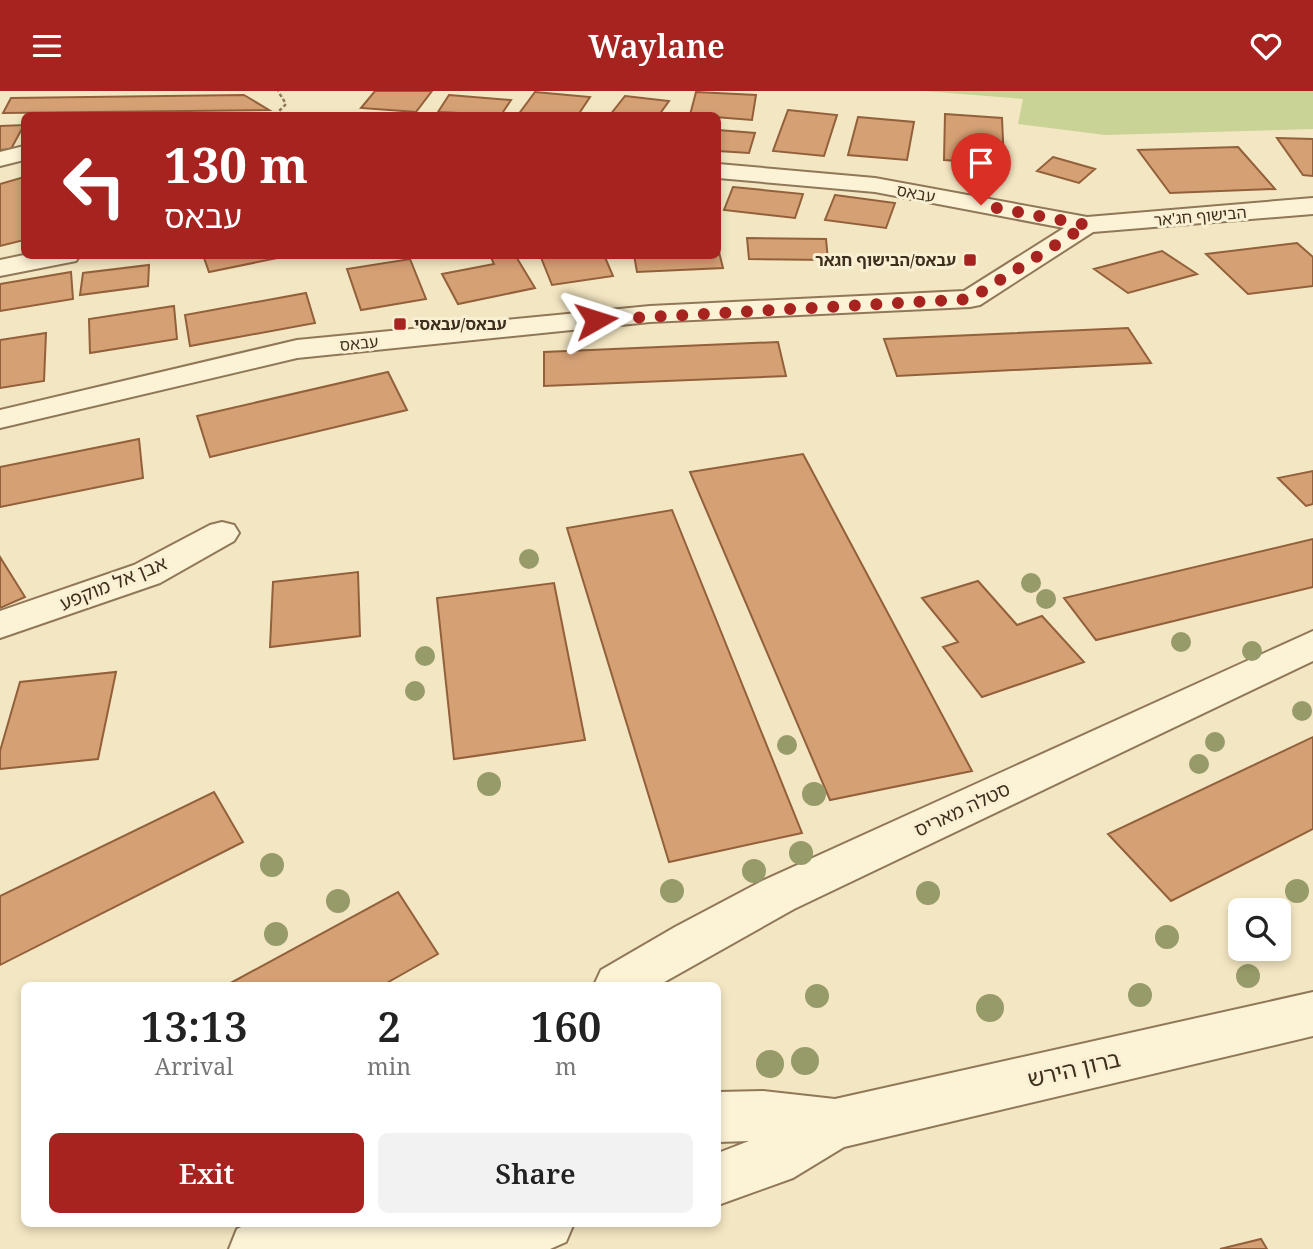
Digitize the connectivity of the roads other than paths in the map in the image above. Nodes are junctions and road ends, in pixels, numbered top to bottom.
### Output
1 (21, 154) edge
2 (0, 159) edge
3 (721, 171) edge
4 (1313, 207) edge
5 (1087, 225) junction
6 (46, 259) edge
7 (0, 268) edge
8 (0, 419) edge
9 (222, 533) dead end
10 (0, 625) edge
11 (1313, 645) edge
12 (623, 982) edge
13 (1313, 1014) edge
14 (721, 1116) edge
15 (835, 1123) junction
16 (721, 1178) edge
17 (517, 1227) edge
18 (327, 1235) edge
19 (257, 1249) edge

1 - 2 street
3 - 5 street, עבאס
4 - 5 street, הבישוף חג'אר
5 - 8 street, עבאס
6 - 7 street
9 - 10 street, אבן אל מוקפע
11 - 12 street, סטלה מאריס
13 - 15 street, ברון הירש
14 - 15 street, ברון הירש
15 - 16 street, ברון הירש
17 - 18 street
18 - 19 street

